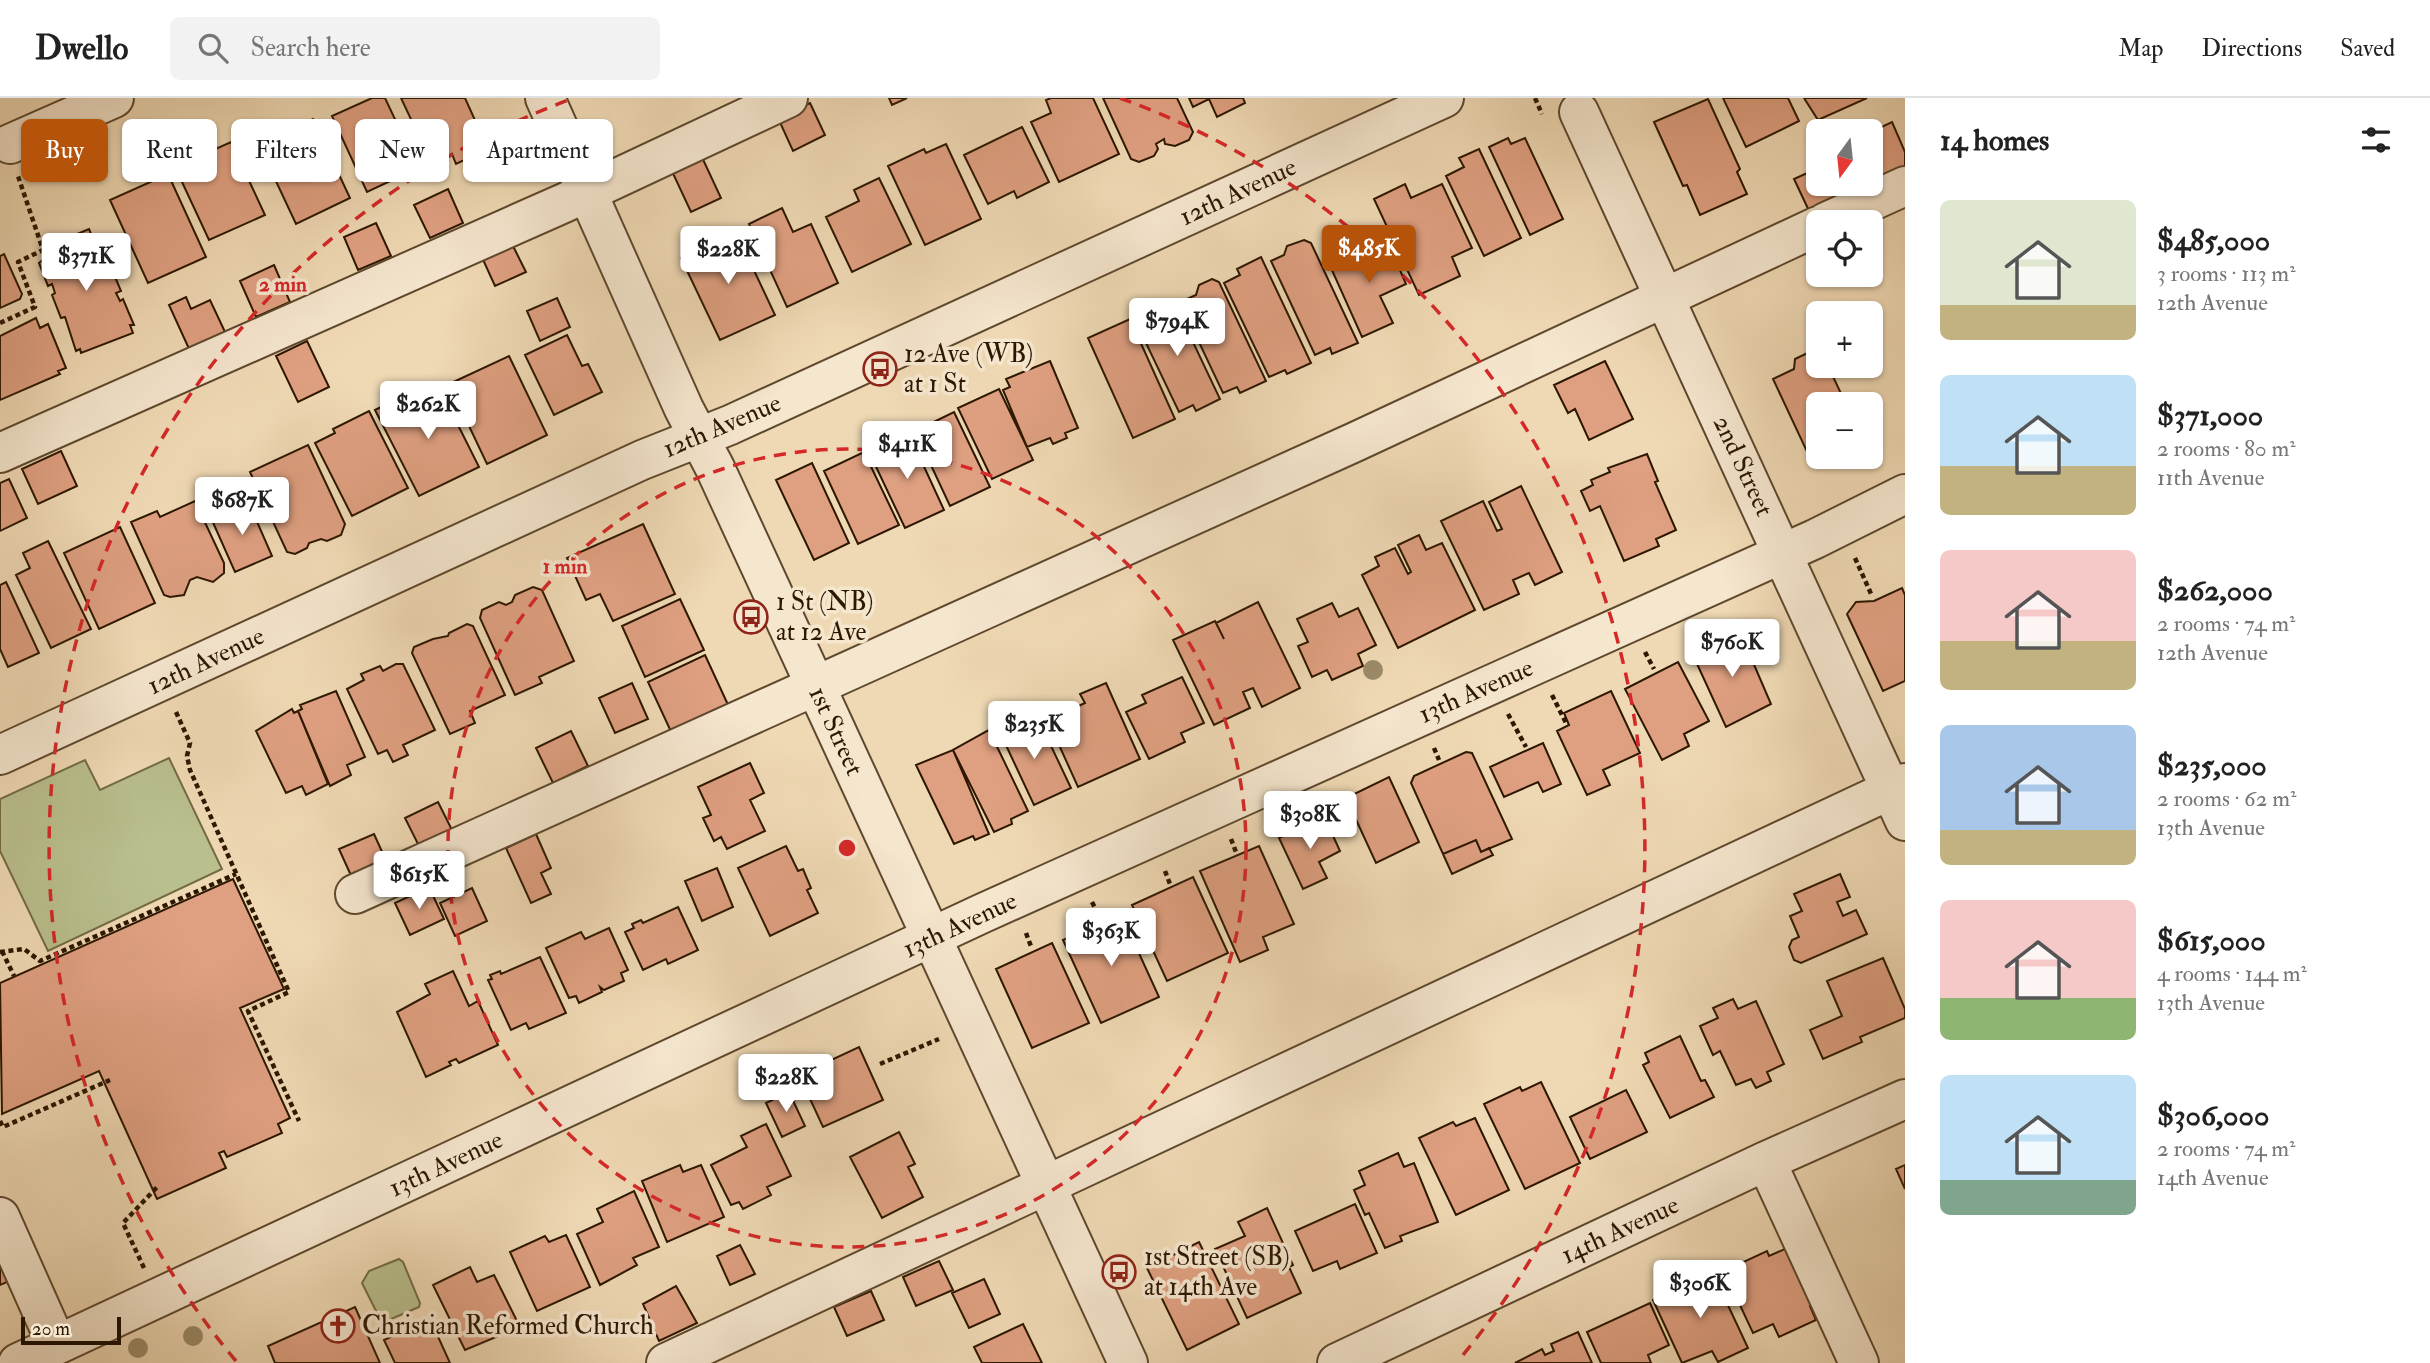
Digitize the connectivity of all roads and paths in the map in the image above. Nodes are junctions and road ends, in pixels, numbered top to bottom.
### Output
1 (114, 98) edge
2 (545, 98) edge
3 (788, 98) edge
4 (1444, 98) edge
5 (1579, 112) dead end
6 (10, 144) joint
7 (1905, 186) edge
8 (588, 191) junction
9 (1852, 210) edge
10 (1806, 232) edge
11 (1666, 296) junction
12 (0, 323) edge
13 (700, 438) junction
14 (0, 453) edge
15 (1905, 494) edge
16 (1850, 547) dead end
17 (1782, 552) junction
18 (1872, 596) dead end
19 (1779, 626) dead end
20 (1754, 640) dead end
21 (814, 685) junction
22 (1503, 709) dead end
23 (176, 711) dead end
24 (1526, 747) dead end
25 (0, 755) edge
26 (1900, 798) edge
27 (236, 874) junction
28 (355, 894) dead end
29 (1088, 895) dead end
30 (1100, 918) dead end
31 (931, 938) junction
32 (1, 951) edge
33 (14, 976) dead end
34 (946, 1036) dead end
35 (880, 1064) dead end
36 (110, 1080) dead end
37 (1905, 1099) edge
38 (299, 1121) dead end
39 (0, 1122) edge
40 (1766, 1161) junction
41 (159, 1185) dead end
42 (1046, 1185) junction
43 (0, 1217) edge
44 (145, 1272) dead end
45 (70, 1349) edge
46 (1398, 1350) edge
47 (18, 1363) edge
48 (666, 1363) edge
49 (1128, 1363) edge
50 (1337, 1363) edge
51 (1858, 1363) edge

1 - 6 street
2 - 8 street, 1st Street
3 - 8 street
4 - 13 street, 12th Avenue
5 - 11 street, 2nd Street
6 - 12 path
7 - 9 street
8 - 13 street, 1st Street
8 - 14 street
10 - 11 street
11 - 17 street, 2nd Street
11 - 21 street
13 - 21 street, 1st Street
13 - 25 street, 12th Avenue
15 - 17 street, 13th Avenue
16 - 18 path
17 - 26 street, 2nd Street
17 - 31 street, 13th Avenue
19 - 20 path
21 - 28 street
21 - 31 street, 1st Street
22 - 24 path
23 - 27 path
26 - 42 street
27 - 32 path
27 - 38 path
29 - 30 path
31 - 42 street, 1st Street
31 - 45 street, 13th Avenue
32 - 33 path
34 - 35 path
36 - 39 path
37 - 40 street, 14th Avenue
40 - 46 street, 14th Avenue
40 - 51 street
41 - 44 path
42 - 48 street
42 - 49 street, 1st Street
43 - 45 street
45 - 47 street, 13th Avenue
46 - 50 street, 14th Avenue

